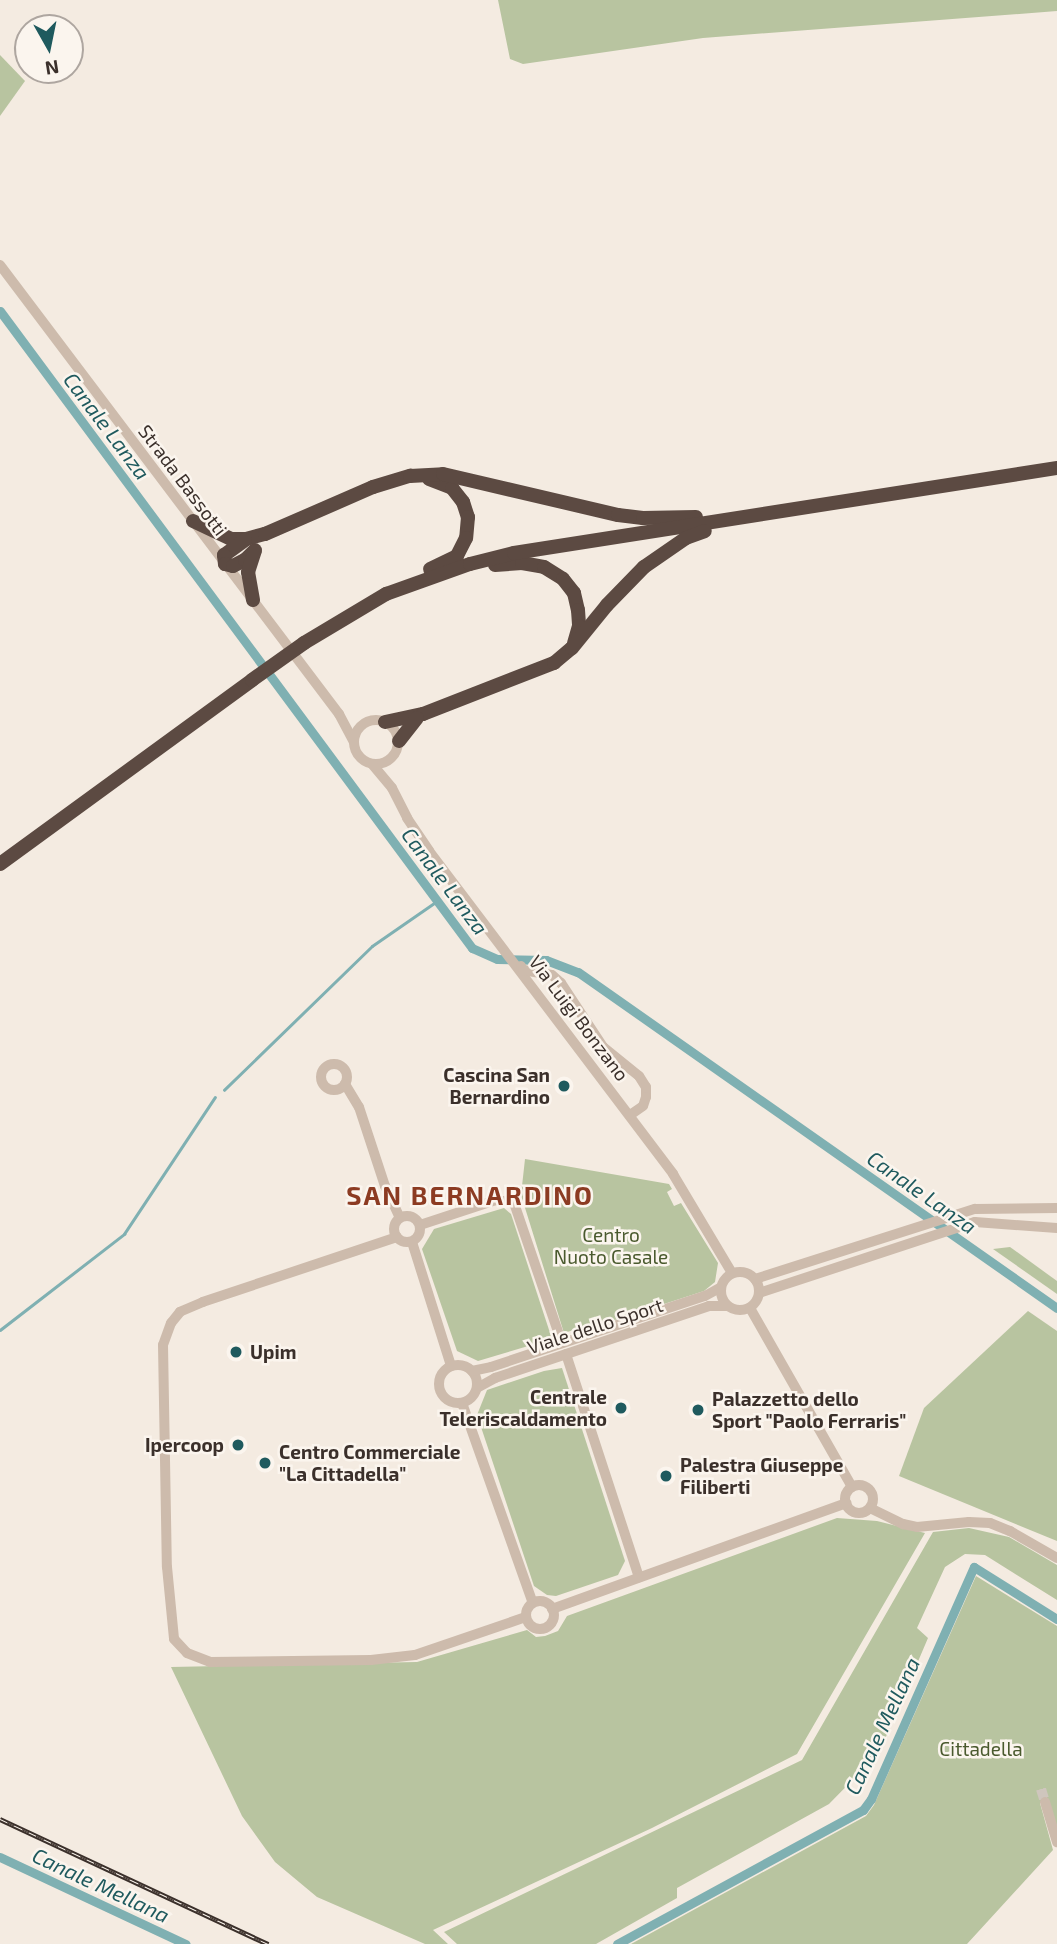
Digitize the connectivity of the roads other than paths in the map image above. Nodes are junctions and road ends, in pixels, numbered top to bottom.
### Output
1 (0, 265) edge
2 (1057, 468) edge
3 (410, 476) junction
4 (819, 506) junction
5 (193, 521) junction
6 (251, 545) junction
7 (225, 564) junction
8 (253, 600) junction
9 (358, 609) junction
10 (572, 648) junction
11 (339, 714) junction
12 (424, 714) junction
13 (369, 721) junction
14 (385, 722) junction
15 (399, 741) junction
16 (354, 742) junction
17 (389, 761) junction
18 (372, 764) junction
19 (392, 789) junction
20 (0, 864) edge
21 (496, 924) dead end
22 (345, 1084) dead end
23 (630, 1115) junction
24 (1040, 1209) junction
25 (1057, 1209) edge
26 (400, 1218) junction
27 (420, 1225) junction
28 (1040, 1228) junction
29 (1057, 1228) edge
30 (397, 1237) junction
31 (412, 1242) junction
32 (733, 1273) junction
33 (755, 1279) junction
34 (721, 1287) junction
35 (759, 1293) junction
36 (727, 1306) junction
37 (750, 1308) junction
38 (562, 1343) junction
39 (566, 1354) junction
40 (451, 1366) junction
41 (472, 1371) junction
42 (477, 1388) junction
43 (462, 1403) junction
44 (852, 1487) junction
45 (846, 1503) junction
46 (870, 1507) junction
47 (1057, 1558) edge
48 (639, 1577) junction
49 (533, 1603) junction
50 (552, 1609) junction
51 (526, 1617) junction
52 (1045, 1802) tunnel mouth
53 (1057, 1842) edge

1 - 5 street, Strada Bassotti
2 - 4 highway
3 - 4 highway
3 - 6 highway
3 - 9 highway
4 - 9 highway
4 - 10 highway
5 - 6 highway
5 - 7 street, Strada Bassotti
6 - 7 highway
6 - 8 highway
7 - 8 street, Strada Bassotti
8 - 11 street, Strada Bassotti
9 - 10 highway
9 - 20 highway, bridge
10 - 12 highway
11 - 13 street
11 - 16 street, Strada Bassotti
12 - 14 highway
12 - 15 highway
13 - 14 street
13 - 16 street
14 - 15 street
15 - 17 street
16 - 18 street
17 - 18 street
17 - 19 street, Via Luigi Bonzano
18 - 19 street, Via Luigi Bonzano
19 - 23 street, Via Luigi Bonzano
21 - 23 street
22 - 26 street
23 - 32 street, Via Luigi Bonzano
24 - 25 street
24 - 28 street
24 - 33 street
26 - 27 street
26 - 30 street
27 - 31 street
27 - 38 street
28 - 29 street
28 - 35 street
30 - 31 street
30 - 51 street
31 - 40 street
32 - 33 street
32 - 34 street
33 - 35 street
34 - 36 street
34 - 38 street, Viale dello Sport
35 - 37 street
36 - 37 street
36 - 39 street, Viale dello Sport
37 - 44 street
38 - 41 street, Viale dello Sport
39 - 42 street, Viale dello Sport
39 - 48 street
40 - 41 street
40 - 43 street
41 - 42 street
42 - 43 street
43 - 49 street
44 - 45 street
44 - 46 street
45 - 46 street
45 - 48 street
46 - 47 street
48 - 50 street
49 - 50 street
49 - 51 street
50 - 51 street
52 - 53 street

